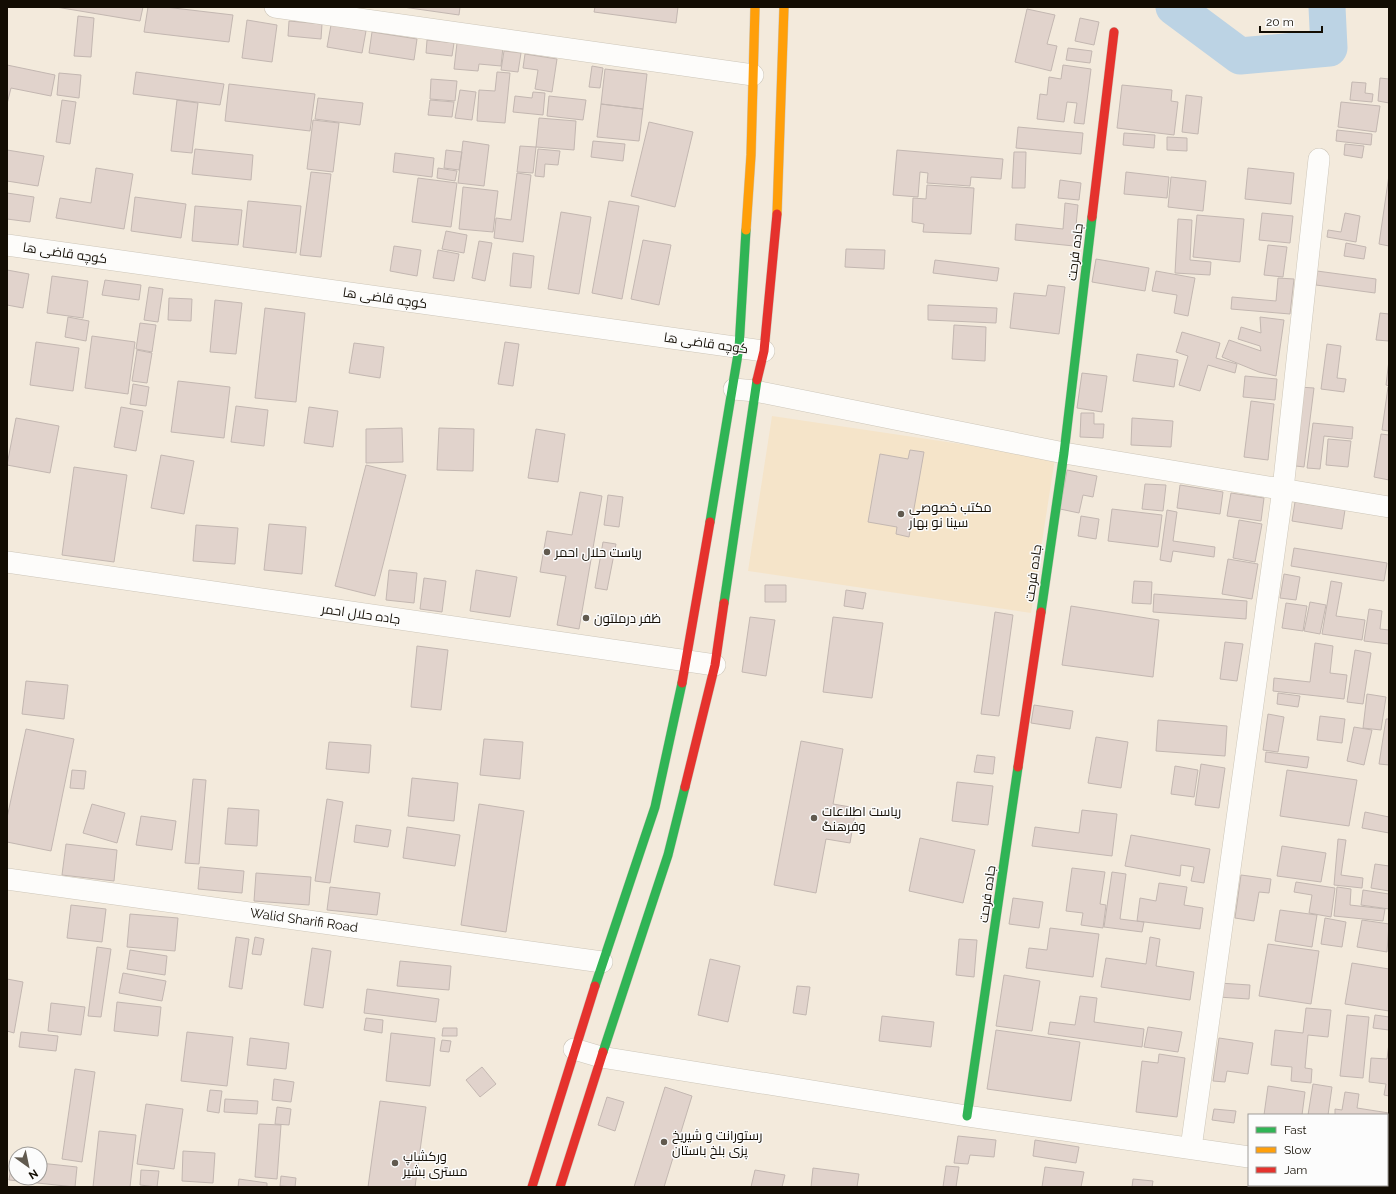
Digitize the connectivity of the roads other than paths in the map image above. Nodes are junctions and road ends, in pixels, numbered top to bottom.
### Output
1 (275, 7) edge
2 (755, 7) edge
3 (784, 7) edge
4 (1114, 32) dead end
5 (753, 75) junction
6 (1319, 159) dead end
7 (7, 245) edge
8 (739, 348) junction
9 (764, 351) junction
10 (734, 389) junction
11 (755, 391) junction
12 (1064, 453) junction
13 (1283, 489) junction
14 (1389, 507) edge
15 (7, 562) edge
16 (687, 661) junction
17 (715, 665) junction
18 (7, 879) edge
19 (602, 962) junction
20 (574, 1049) junction
21 (601, 1057) junction
22 (968, 1116) junction
23 (1191, 1148) junction
24 (1248, 1156) edge
25 (532, 1187) edge
26 (560, 1187) edge

1 - 5 street
2 - 5 street
3 - 9 street
4 - 12 street, جاده فرحت
5 - 8 street
6 - 13 street
7 - 8 street, کوچه قاضی ها
8 - 9 street, کوچه قاضی ها
8 - 10 street
9 - 11 street
10 - 11 street
10 - 16 street
11 - 12 street
11 - 17 street
12 - 13 street
12 - 22 street, جاده فرحت
13 - 14 street
13 - 23 street
15 - 16 street, جاده حلال احمر
16 - 17 street, جاده حلال احمر
16 - 19 street
17 - 21 street
18 - 19 street, Walid Sharifi Road
19 - 20 street
20 - 21 street
20 - 25 street
21 - 22 street
21 - 26 street
22 - 23 street
23 - 24 street

